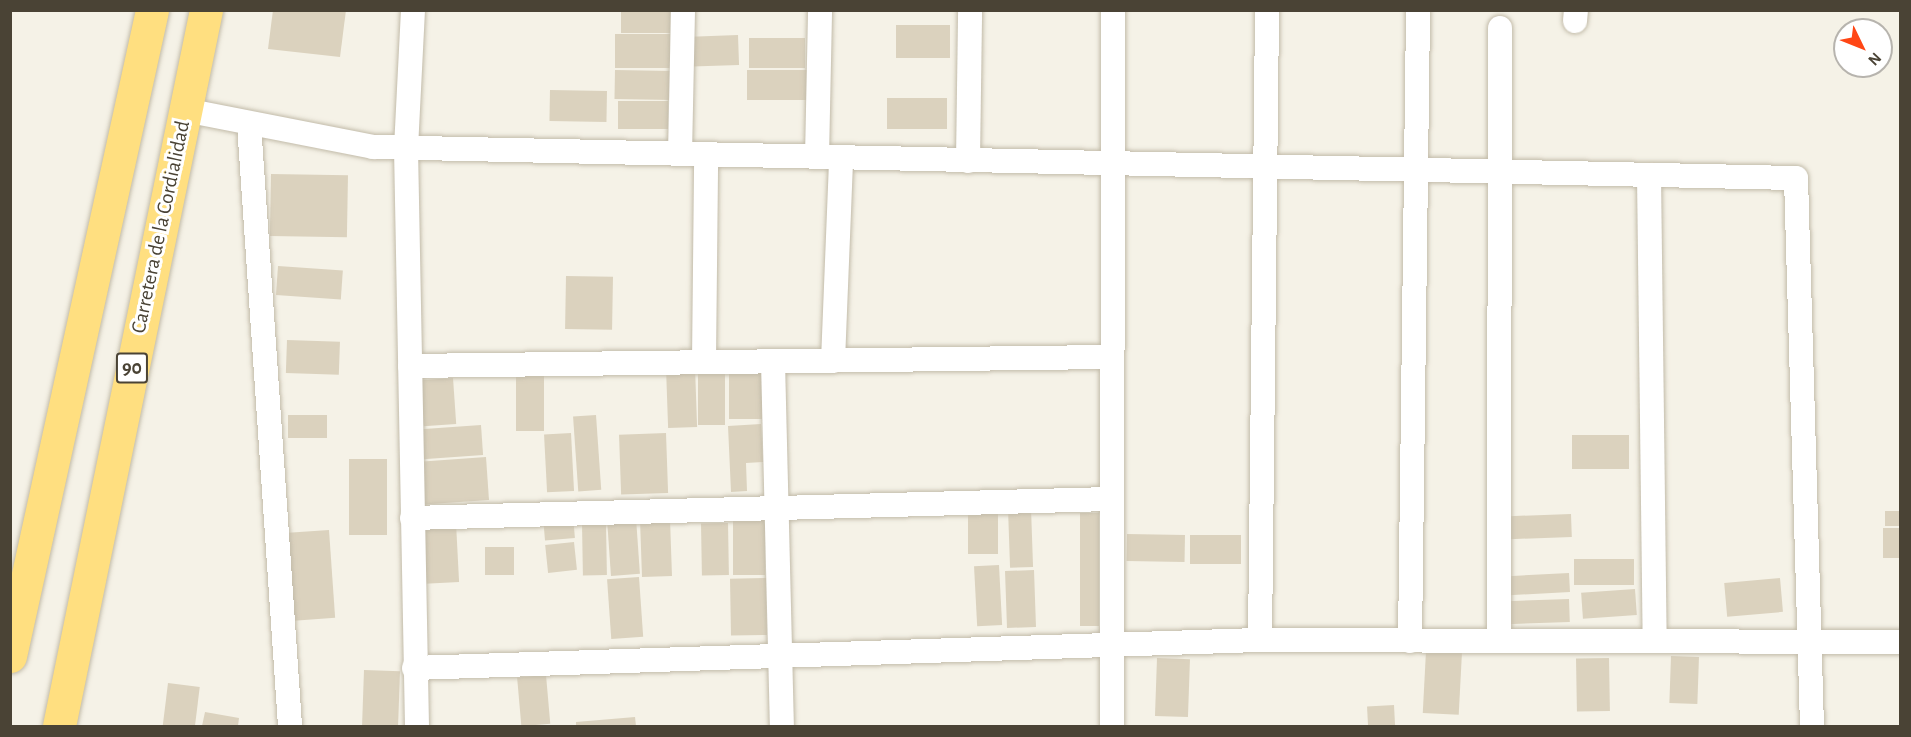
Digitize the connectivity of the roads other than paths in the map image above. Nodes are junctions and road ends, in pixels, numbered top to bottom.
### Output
1 (152, 10) edge
2 (206, 10) edge
3 (413, 10) edge
4 (683, 10) edge
5 (820, 10) edge
6 (970, 10) edge
7 (1113, 10) edge
8 (1267, 10) edge
9 (1418, 10) edge
10 (1500, 28) dead end
11 (185, 110) junction
12 (249, 124) junction
13 (406, 148) junction
14 (680, 154) junction
15 (705, 154) junction
16 (829, 158) junction
17 (968, 161) junction
18 (1264, 163) junction
19 (1112, 164) junction
20 (1415, 166) junction
21 (1499, 172) junction
22 (1649, 175) junction
23 (1110, 357) junction
24 (833, 361) junction
25 (704, 362) junction
26 (773, 362) junction
27 (410, 366) junction
28 (1109, 499) junction
29 (778, 508) junction
30 (412, 518) junction
31 (1499, 637) junction
32 (1812, 639) junction
33 (1260, 640) junction
34 (1410, 641) junction
35 (1655, 641) junction
36 (1900, 642) edge
37 (1109, 648) junction
38 (10, 656) edge
39 (780, 657) junction
40 (414, 668) junction
41 (59, 726) edge
42 (290, 726) edge
43 (417, 726) edge
44 (782, 726) edge
45 (1112, 726) edge
46 (1812, 726) edge

1 - 38 highway
2 - 11 highway, Carretera de la Cordialidad / 90
3 - 13 street
4 - 14 street
5 - 16 street
6 - 17 street
7 - 19 street
8 - 18 street
9 - 20 street
10 - 21 street
11 - 12 street
11 - 41 highway, Carretera de la Cordialidad / 90
12 - 13 street
12 - 42 street
13 - 14 street
13 - 27 street
14 - 15 street
15 - 16 street
15 - 25 street
16 - 17 street
16 - 24 street
17 - 19 street
18 - 19 street
18 - 20 street
18 - 33 street
19 - 23 street
20 - 21 street
20 - 34 street
21 - 22 street
21 - 31 street
22 - 32 street
22 - 35 street
23 - 24 street
23 - 28 street
24 - 26 street
25 - 26 street
25 - 27 street
26 - 29 street
27 - 30 street
28 - 29 street
28 - 37 street
29 - 30 street
29 - 39 street
30 - 40 street
31 - 34 street
31 - 35 street
32 - 35 street
32 - 36 street
32 - 46 street
33 - 34 street
33 - 37 street
37 - 39 street
37 - 45 street
39 - 40 street
39 - 44 street
40 - 43 street

